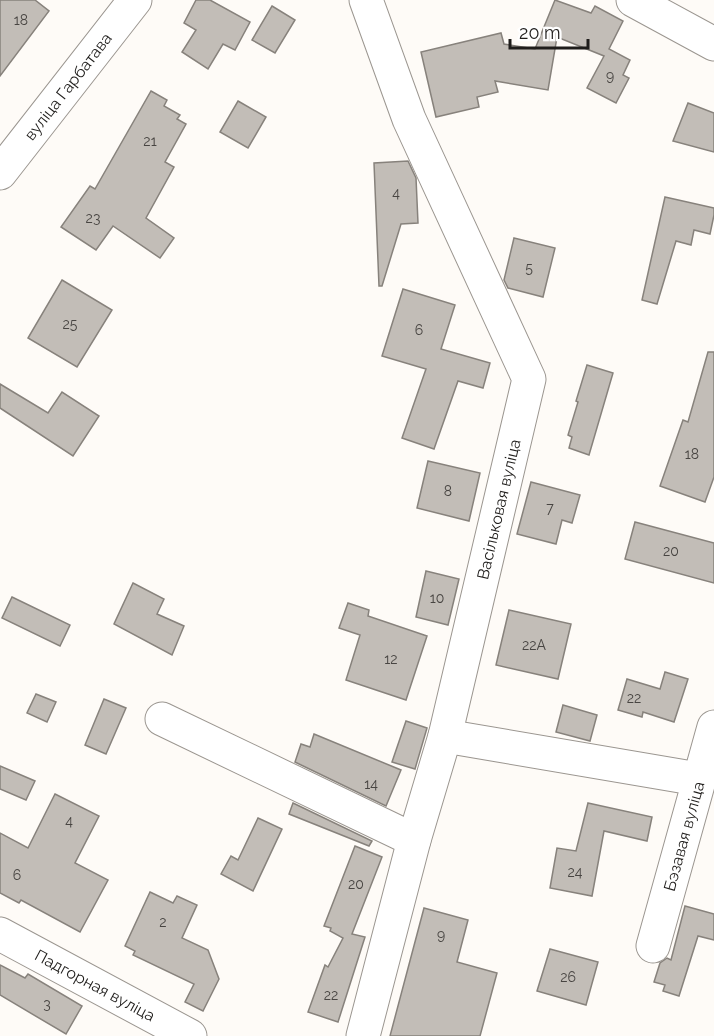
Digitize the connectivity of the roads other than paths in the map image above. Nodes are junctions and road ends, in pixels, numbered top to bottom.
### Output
1 (135, 0) edge
2 (366, 0) edge
3 (633, 0) edge
4 (714, 44) edge
5 (0, 173) edge
6 (162, 719) dead end
7 (714, 727) edge
8 (445, 736) junction
9 (698, 779) junction
10 (414, 840) junction
11 (0, 934) edge
12 (653, 946) dead end
13 (190, 1036) edge
14 (363, 1036) edge

1 - 5 street, вуліца Гарбатава
2 - 8 street, Васільковая вуліца
3 - 4 street
6 - 10 street
7 - 9 street, Бэзавая вуліца
8 - 9 street
8 - 10 street, Васільковая вуліца
9 - 12 street, Бэзавая вуліца
10 - 14 street, Васільковая вуліца
11 - 13 street, Падгорная вуліца

